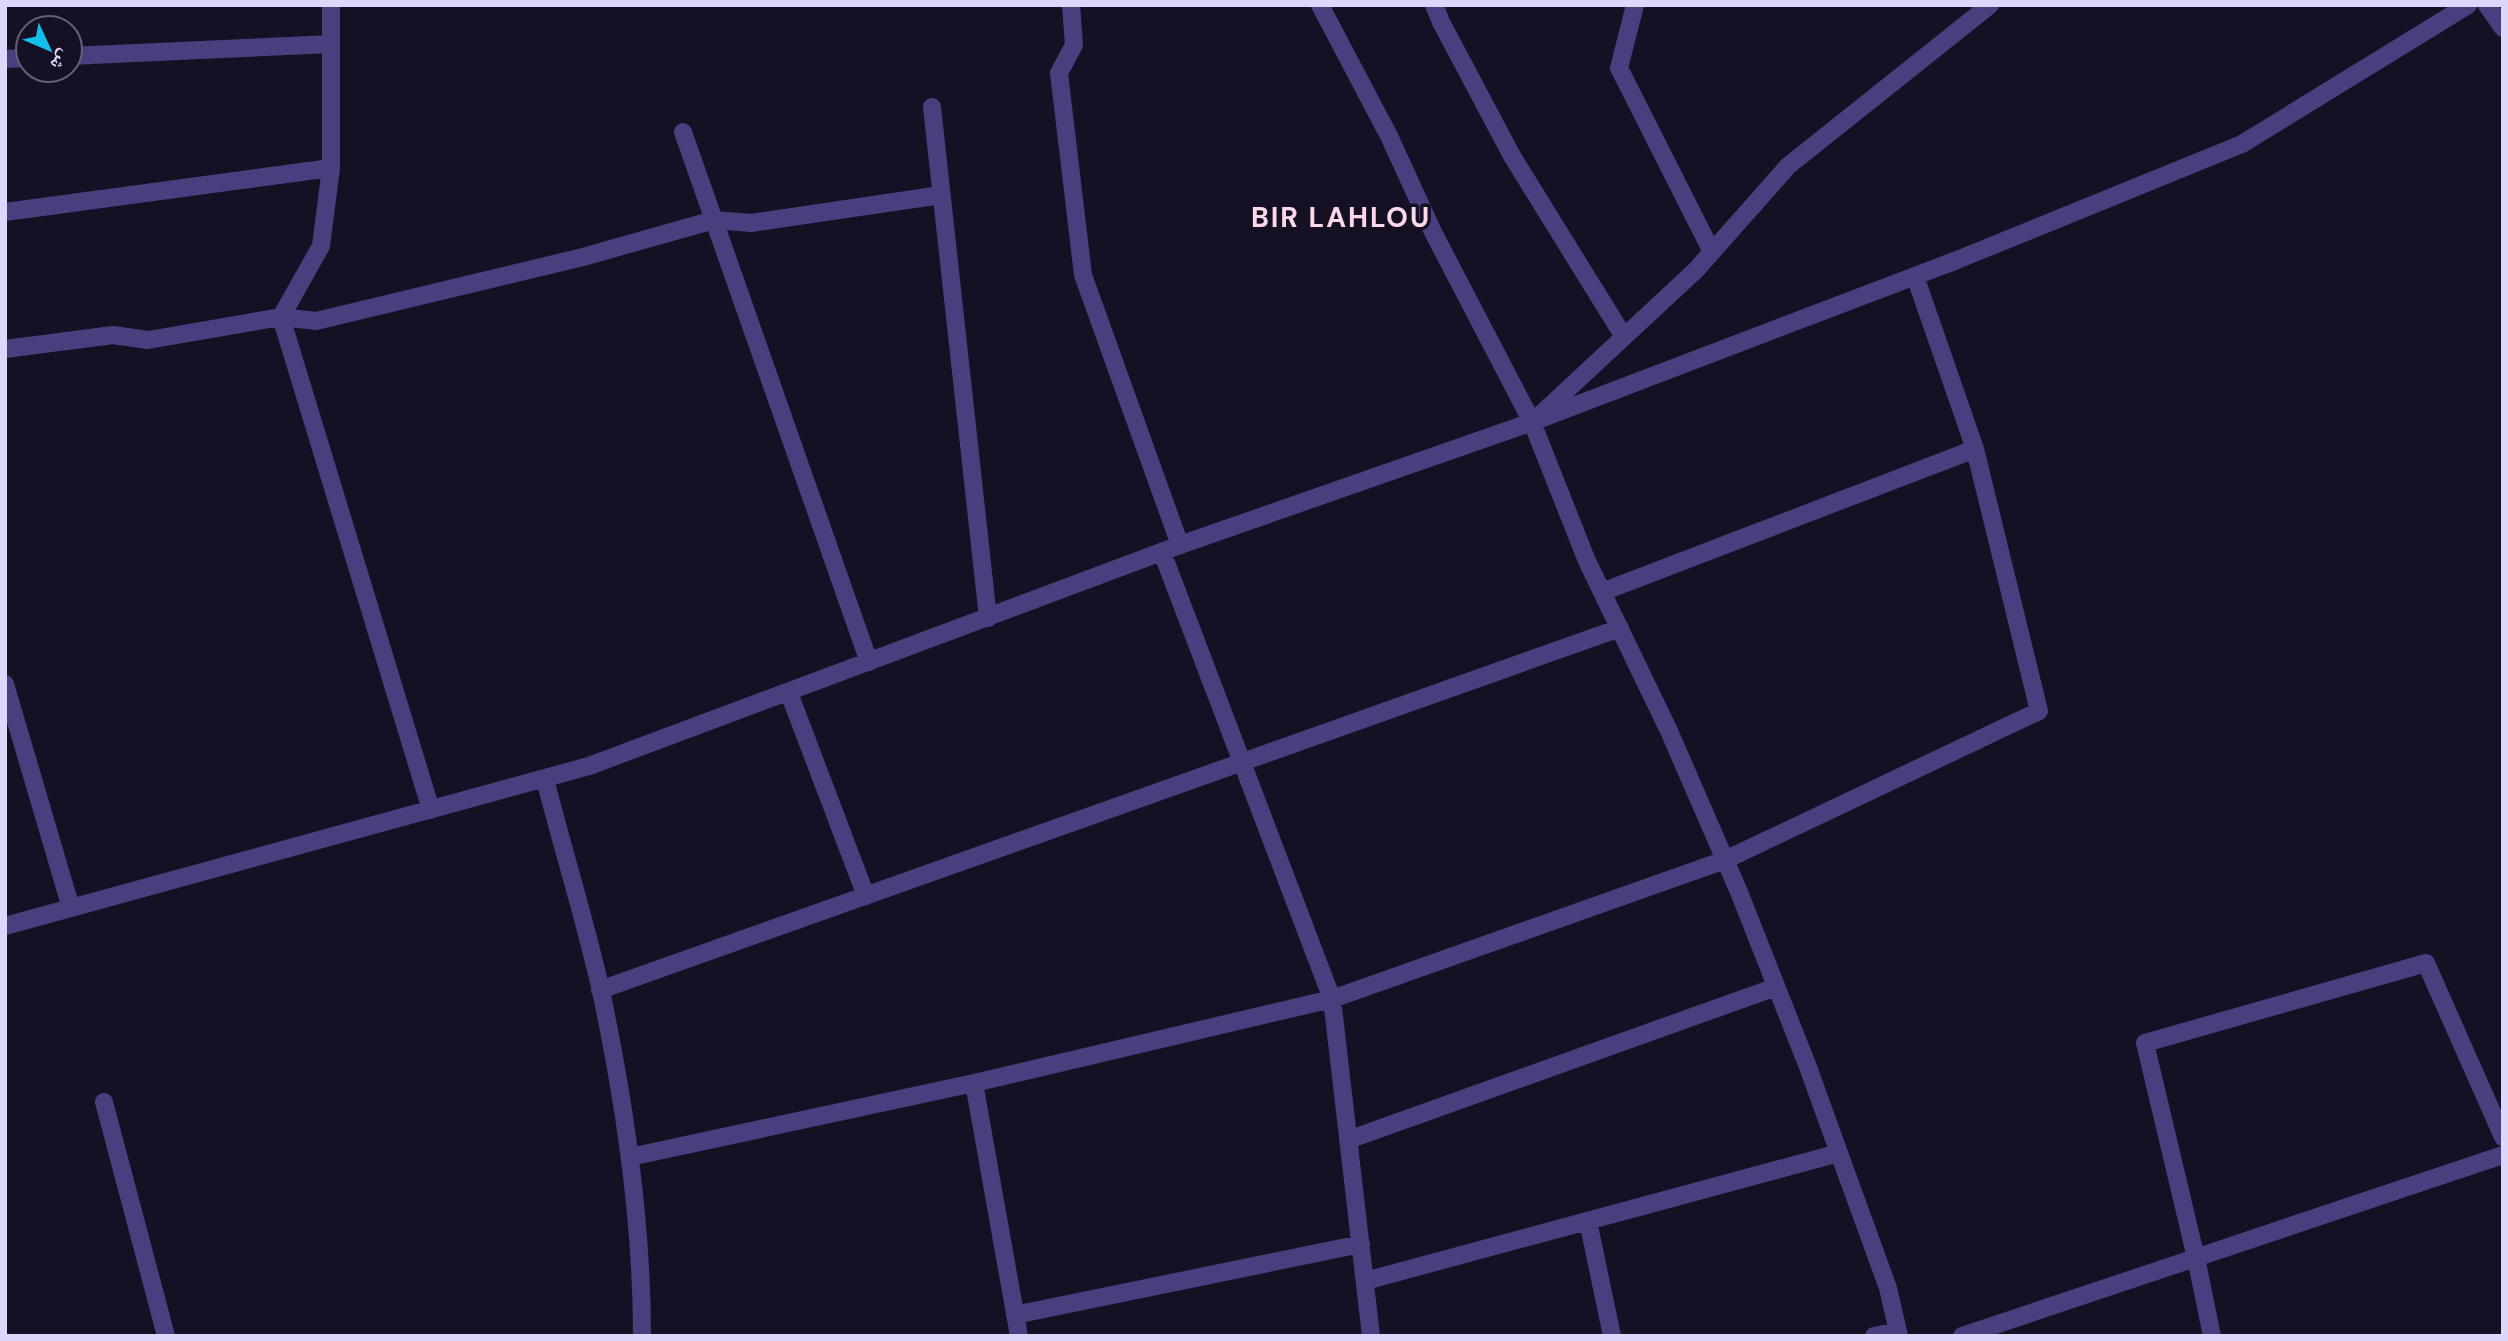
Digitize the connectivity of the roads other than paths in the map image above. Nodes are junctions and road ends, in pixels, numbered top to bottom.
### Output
1 (331, 5) edge
2 (1071, 5) edge
3 (1320, 5) edge
4 (1434, 5) edge
5 (1635, 5) edge
6 (1990, 5) edge
7 (2468, 5) edge
8 (2487, 5) edge
9 (2503, 28) edge
10 (331, 44) junction
11 (84, 55) edge
12 (932, 107) dead end
13 (683, 132) dead end
14 (331, 168) junction
15 (941, 195) junction
16 (5, 212) edge
17 (714, 220) junction
18 (1712, 252) junction
19 (1915, 276) junction
20 (281, 317) junction
21 (1623, 337) junction
22 (5, 349) edge
23 (1532, 422) junction
24 (1975, 449) junction
25 (1180, 545) junction
26 (1162, 552) junction
27 (1602, 592) junction
28 (988, 618) junction
29 (1620, 628) junction
30 (869, 663) junction
31 (5, 684) edge
32 (789, 692) junction
33 (1242, 762) junction
34 (545, 779) junction
35 (431, 810) junction
36 (1725, 860) junction
37 (866, 896) junction
38 (71, 908) junction
39 (5, 926) edge
40 (1776, 987) junction
41 (600, 990) junction
42 (1332, 999) junction
43 (974, 1083) junction
44 (104, 1102) dead end
45 (2503, 1137) edge
46 (1348, 1140) junction
47 (1839, 1153) junction
48 (2503, 1155) edge
49 (630, 1157) junction
50 (1588, 1221) junction
51 (1360, 1244) junction
52 (2196, 1258) junction
53 (1364, 1281) junction
54 (1015, 1315) junction
55 (1898, 1333) edge
56 (166, 1336) edge
57 (642, 1336) edge
58 (1019, 1336) edge
59 (1371, 1336) edge
60 (1612, 1336) edge
61 (1874, 1336) edge
62 (1962, 1336) edge
63 (2212, 1336) edge

1 - 10 street
2 - 25 street
3 - 23 street
4 - 21 street
5 - 18 street
6 - 18 street
7 - 19 street
8 - 9 street
10 - 11 street
10 - 14 street
12 - 15 street
13 - 17 street
14 - 16 street
14 - 20 street
15 - 17 street
15 - 28 street
17 - 20 street
17 - 30 street
18 - 21 street
19 - 23 street
19 - 24 street
20 - 22 street
20 - 35 street
21 - 23 street
23 - 25 street
23 - 27 street
24 - 27 street
24 - 36 street
25 - 26 street
26 - 28 street
26 - 33 street
27 - 29 street
28 - 30 street
29 - 33 street
29 - 36 street
30 - 32 street
31 - 38 street
32 - 34 street
32 - 37 street
33 - 37 street
33 - 42 street
34 - 35 street
34 - 41 street
35 - 38 street
36 - 40 street
36 - 42 street
37 - 41 street
38 - 39 street
40 - 46 street
40 - 47 street
41 - 49 street
42 - 43 street
42 - 46 street
43 - 49 street
43 - 54 street
44 - 56 street
45 - 52 street
46 - 51 street
47 - 50 street
47 - 55 street
48 - 52 street
49 - 57 street
50 - 53 street
50 - 60 street
51 - 53 street
51 - 54 street
52 - 62 street
52 - 63 street
53 - 59 street
54 - 58 street
55 - 61 street

